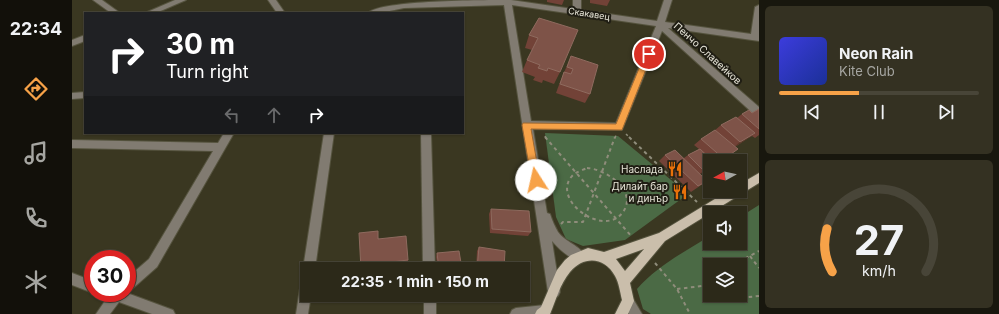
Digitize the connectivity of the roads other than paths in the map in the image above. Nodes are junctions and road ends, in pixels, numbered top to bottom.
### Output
1 (96, 0) edge
2 (182, 0) edge
3 (272, 0) edge
4 (577, 0) edge
5 (668, 0) edge
6 (507, 1) edge
7 (403, 3) edge
8 (759, 7) edge
9 (423, 9) edge
10 (114, 12) edge
11 (152, 12) edge
12 (280, 12) edge
13 (375, 12) edge
14 (577, 12) junction
15 (660, 25) junction
16 (757, 37) edge
17 (84, 38) edge
18 (72, 43) edge
19 (84, 95) edge
20 (72, 96) edge
21 (759, 113) edge
22 (531, 125) junction
23 (228, 134) edge
24 (329, 134) edge
25 (426, 134) edge
26 (72, 144) edge
27 (221, 147) junction
28 (759, 178) edge
29 (747, 185) edge
30 (726, 198) edge
31 (541, 207) junction
32 (643, 249) junction
33 (579, 256) junction
34 (606, 257) junction
35 (310, 262) edge
36 (429, 262) edge
37 (136, 278) edge
38 (72, 279) edge
39 (624, 281) junction
40 (84, 284) edge
41 (554, 292) junction
42 (628, 301) junction
43 (110, 302) edge
44 (136, 302) edge
45 (304, 302) edge
46 (430, 302) edge
47 (543, 312) edge
48 (102, 314) edge
49 (169, 314) edge
50 (302, 314) edge
51 (430, 314) edge
52 (516, 314) edge
53 (621, 314) edge
54 (636, 314) edge

1 - 10 street
2 - 11 street
3 - 12 street
4 - 14 street
5 - 15 street
6 - 9 street, Скакавец
6 - 14 street, Скакавец
6 - 22 street
7 - 9 street, Скакавец
7 - 13 street, Скакавец
8 - 16 street
14 - 15 street, Скакавец
15 - 16 street, Скакавец
15 - 21 street, Пенчо Славейков
15 - 22 street
17 - 18 street
19 - 20 street
22 - 31 street
23 - 27 street
24 - 35 street
25 - 36 street
26 - 27 street
27 - 37 street
28 - 29 main road
30 - 32 main road
31 - 33 street
31 - 41 street
32 - 34 main road
32 - 39 main road
33 - 34 main road
33 - 41 main road
34 - 39 main road
38 - 40 street
39 - 42 main road
41 - 47 main road
42 - 53 main road
42 - 54 street
43 - 48 street
44 - 49 street
45 - 50 street
46 - 51 street
47 - 52 street

